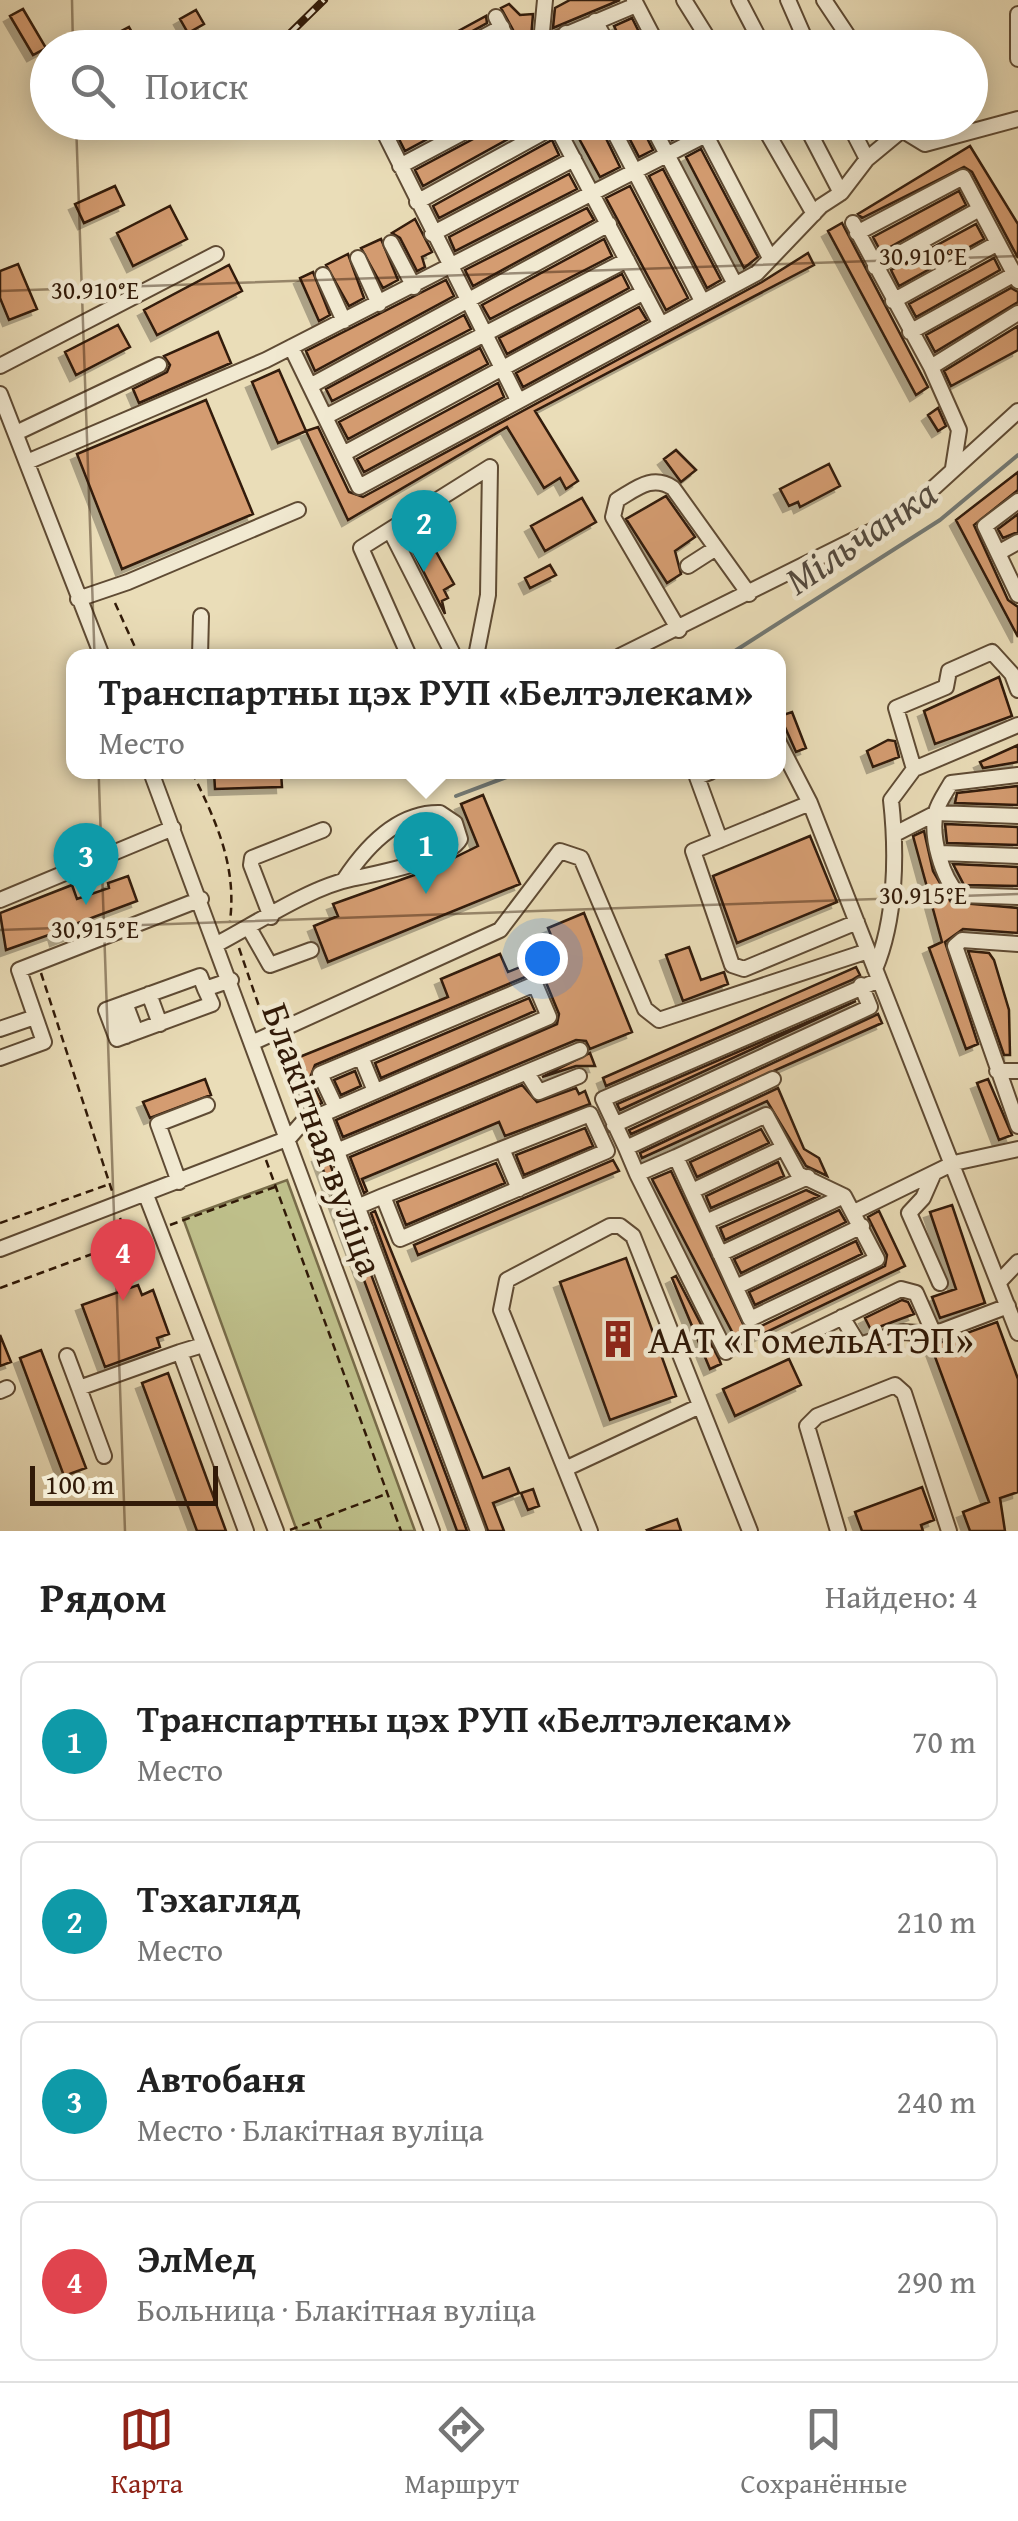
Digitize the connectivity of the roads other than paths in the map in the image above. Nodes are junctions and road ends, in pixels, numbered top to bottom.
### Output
1 (545, 0) edge
2 (684, 0) edge
3 (739, 0) edge
4 (788, 0) edge
5 (824, 0) edge
6 (635, 3) edge
7 (1018, 16) edge
8 (596, 21) junction
9 (540, 30) edge
10 (571, 30) edge
11 (601, 30) edge
12 (649, 30) edge
13 (703, 30) edge
14 (755, 30) edge
15 (801, 30) edge
16 (844, 30) edge
17 (1018, 60) edge
18 (1018, 119) edge
19 (988, 127) edge
20 (388, 140) edge
21 (449, 140) edge
22 (527, 140) edge
23 (564, 140) edge
24 (618, 140) edge
25 (660, 140) edge
26 (689, 140) edge
27 (709, 140) edge
28 (771, 140) edge
29 (813, 140) edge
30 (857, 140) edge
31 (886, 140) edge
32 (668, 156) junction
33 (574, 158) junction
34 (867, 159) junction
35 (400, 166) junction
36 (634, 173) junction
37 (841, 193) junction
38 (594, 194) junction
39 (417, 202) junction
40 (978, 210) junction
41 (814, 214) junction
42 (609, 224) junction
43 (432, 234) junction
44 (998, 242) junction
45 (392, 243) dead end
46 (216, 254) dead end
47 (358, 258) dead end
48 (770, 258) junction
49 (628, 260) junction
50 (875, 266) junction
51 (449, 269) junction
52 (323, 275) dead end
53 (1016, 277) edge
54 (736, 284) junction
55 (414, 287) junction
56 (644, 292) junction
57 (466, 301) junction
58 (702, 301) junction
59 (893, 301) junction
60 (379, 304) junction
61 (1018, 314) edge
62 (344, 321) junction
63 (660, 323) junction
64 (910, 332) junction
65 (484, 335) junction
66 (292, 347) junction
67 (159, 365) dead end
68 (0, 366) edge
69 (500, 366) junction
70 (931, 367) junction
71 (310, 386) junction
72 (0, 394) edge
73 (518, 400) junction
74 (1018, 411) edge
75 (4, 417) edge
76 (325, 418) junction
77 (16, 433) junction
78 (343, 454) junction
79 (28, 462) junction
80 (954, 468) junction
81 (1018, 501) edge
82 (298, 510) dead end
83 (390, 530) junction
84 (1018, 542) edge
85 (716, 548) junction
86 (998, 553) junction
87 (688, 566) dead end
88 (1016, 587) edge
89 (749, 594) junction
90 (78, 599) junction
91 (201, 616) dead end
92 (678, 630) junction
93 (99, 649) edge
94 (200, 649) edge
95 (406, 649) edge
96 (450, 649) edge
97 (477, 649) edge
98 (636, 649) edge
99 (1018, 690) edge
100 (1018, 725) edge
101 (786, 756) edge
102 (914, 770) junction
103 (1018, 775) edge
104 (154, 779) edge
105 (697, 779) edge
106 (810, 803) junction
107 (936, 812) junction
108 (1018, 816) edge
109 (173, 828) junction
110 (323, 830) dead end
111 (895, 834) junction
112 (720, 840) junction
113 (940, 853) junction
114 (1018, 856) edge
115 (344, 880) junction
116 (1018, 897) edge
117 (201, 898) junction
118 (0, 900) edge
119 (271, 916) junction
120 (857, 922) junction
121 (249, 928) junction
122 (217, 944) junction
123 (1018, 944) edge
124 (311, 950) dead end
125 (868, 951) junction
126 (877, 974) junction
127 (230, 980) junction
128 (861, 985) junction
129 (206, 989) junction
130 (149, 994) junction
131 (35, 1017) junction
132 (160, 1023) junction
133 (0, 1029) edge
134 (254, 1042) junction
135 (580, 1050) dead end
136 (361, 1057) junction
137 (0, 1058) edge
138 (997, 1071) junction
139 (1018, 1071) edge
140 (527, 1072) junction
141 (579, 1076) dead end
142 (773, 1079) dead end
143 (376, 1091) junction
144 (206, 1105) dead end
145 (329, 1111) junction
146 (614, 1125) junction
147 (1018, 1126) edge
148 (288, 1138) junction
149 (502, 1148) junction
150 (626, 1148) junction
151 (783, 1148) junction
152 (1018, 1148) edge
153 (339, 1150) junction
154 (676, 1156) junction
155 (954, 1163) junction
156 (934, 1173) junction
157 (636, 1174) junction
158 (808, 1176) junction
159 (180, 1182) junction
160 (519, 1188) junction
161 (692, 1191) junction
162 (146, 1195) junction
163 (382, 1196) junction
164 (844, 1196) junction
165 (357, 1207) junction
166 (854, 1212) junction
167 (706, 1222) junction
168 (862, 1226) junction
169 (0, 1249) edge
170 (720, 1254) junction
171 (1018, 1262) edge
172 (998, 1282) junction
173 (940, 1283) dead end
174 (736, 1288) junction
175 (1008, 1306) junction
176 (842, 1317) junction
177 (1018, 1333) edge
178 (934, 1334) junction
179 (203, 1345) junction
180 (785, 1345) dead end
181 (180, 1352) junction
182 (726, 1352) dead end
183 (67, 1356) dead end
184 (79, 1388) junction
185 (700, 1406) junction
186 (104, 1456) dead end
187 (564, 1469) junction
188 (246, 1531) edge
189 (276, 1531) edge
190 (432, 1531) edge
191 (478, 1531) edge
192 (590, 1531) edge
193 (750, 1531) edge
194 (838, 1531) edge
195 (949, 1531) edge

1 - 9 street
2 - 13 street
3 - 14 street
4 - 15 street
5 - 16 street
6 - 8 street
6 - 12 street
7 - 17 street
8 - 10 street
8 - 11 street
18 - 19 street
20 - 35 street
21 - 35 street
22 - 39 street
23 - 33 street
24 - 36 street
25 - 32 street
26 - 32 street
27 - 48 street
28 - 41 street
29 - 37 street
30 - 34 street
31 - 34 street
32 - 36 street
32 - 54 street
33 - 38 street
33 - 43 street
34 - 37 street
35 - 39 street
36 - 38 street
36 - 58 street
37 - 41 street
38 - 42 street
38 - 51 street
39 - 43 street
40 - 44 street
40 - 50 street
40 - 50 street
41 - 48 street
42 - 49 street
42 - 57 street
43 - 51 street
44 - 53 street
44 - 59 street
45 - 55 street
46 - 68 street
47 - 60 street
48 - 54 street
49 - 56 street
49 - 65 street
50 - 59 street
51 - 55 street
51 - 57 street
52 - 62 street
53 - 64 street
54 - 58 street
55 - 60 street
56 - 63 street
56 - 69 street
57 - 65 street
57 - 71 street
58 - 63 street
59 - 64 street
60 - 62 street
61 - 70 street
62 - 66 street
63 - 73 street
64 - 70 street
65 - 69 street
65 - 76 street
66 - 71 street
66 - 79 street
67 - 77 street
69 - 73 street
69 - 78 street
70 - 80 street
71 - 76 street
72 - 75 street
73 - 78 street
74 - 80 street
75 - 77 street
76 - 78 street
77 - 79 street
79 - 90 street
80 - 89 street
81 - 86 street
82 - 90 street
83 - 95 street
83 - 96 street
83 - 97 street
84 - 86 street
85 - 87 street
85 - 89 street
85 - 92 street
86 - 88 street
89 - 92 street
90 - 93 street
91 - 94 street
92 - 98 street
99 - 102 street
100 - 102 street
101 - 106 street
102 - 111 street
103 - 107 street
104 - 109 street, Блакітная вуліца
105 - 112 street
106 - 112 street
106 - 120 street
107 - 108 street
107 - 111 street
107 - 113 street
109 - 117 street, Блакітная вуліца
109 - 118 street
110 - 119 street
111 - 126 street
112 - 120 street
113 - 114 street
113 - 116 street
115 - 115 street
115 - 119 street
117 - 122 street, Блакітная вуліца
117 - 131 street
119 - 121 street
120 - 125 street
121 - 122 street
121 - 124 street
122 - 127 street, Блакітная вуліца
123 - 138 street
125 - 126 street
125 - 134 street
126 - 128 street
126 - 155 street
127 - 129 street
127 - 134 street, Блакітная вуліца
128 - 146 street
128 - 146 street
129 - 130 street
129 - 132 street
130 - 132 street
130 - 132 street
131 - 133 street
131 - 137 street
134 - 148 street, Блакітная вуліца
135 - 140 street
136 - 143 street
136 - 143 street
136 - 145 street
138 - 139 street
138 - 147 street
140 - 141 street
140 - 153 street
142 - 150 street
143 - 145 street
144 - 159 street
145 - 148 street
145 - 153 street
146 - 150 street
148 - 159 street
148 - 190 street, Блакітная вуліца
149 - 160 street
149 - 160 street
149 - 163 street
150 - 157 street
151 - 154 street
151 - 158 street
151 - 161 street
152 - 155 street
153 - 165 street
154 - 157 street
154 - 161 street
155 - 156 street
155 - 172 street
156 - 166 street
156 - 173 street
157 - 182 street
158 - 164 street
158 - 167 street
159 - 162 street
160 - 163 street
161 - 167 street
162 - 169 street
162 - 179 street
163 - 165 street
164 - 166 street
164 - 170 street
165 - 191 street
166 - 168 street
167 - 170 street
168 - 174 street
168 - 174 street
170 - 174 street
171 - 172 street
172 - 175 street
175 - 177 street
175 - 178 street
176 - 178 street
176 - 178 street
176 - 180 street
179 - 181 street
179 - 189 street
181 - 184 street
181 - 188 street
183 - 184 street
184 - 186 street
185 - 187 street
185 - 187 street
185 - 193 street
187 - 192 street
194 - 195 street

